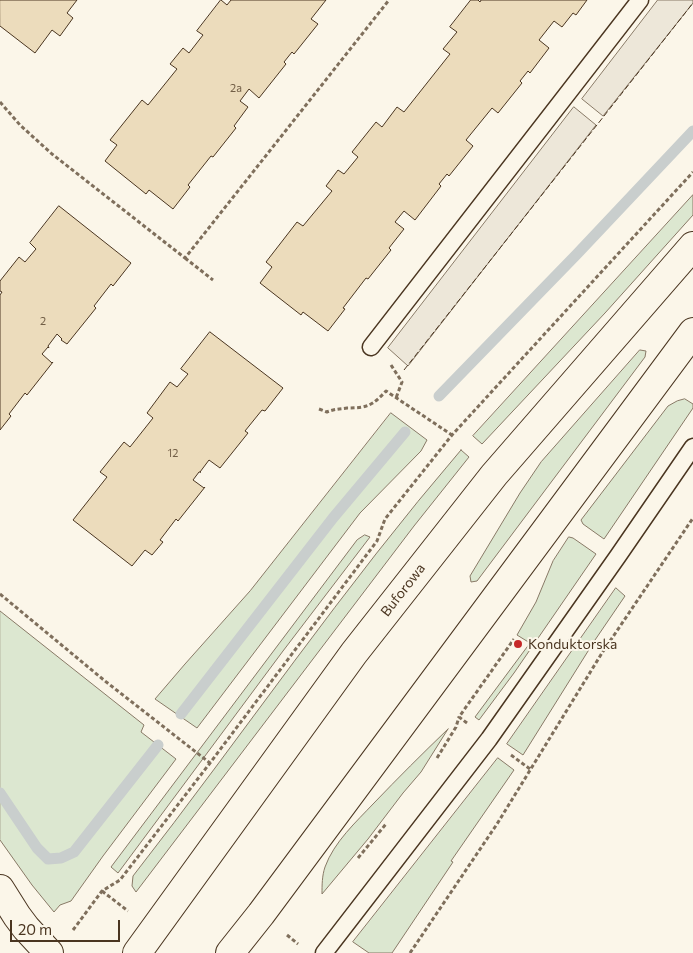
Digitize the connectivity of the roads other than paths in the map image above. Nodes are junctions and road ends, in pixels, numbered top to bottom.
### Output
1 (640, 0) edge
2 (693, 246) edge
3 (693, 332) edge
4 (371, 347) dead end
5 (693, 446) edge
6 (0, 889) edge
7 (49, 953) edge
8 (137, 953) edge
9 (230, 953) edge
10 (324, 953) edge

1 - 4 lane
2 - 8 main road, Buforowa
3 - 9 main road
5 - 10 lane
6 - 7 main road

